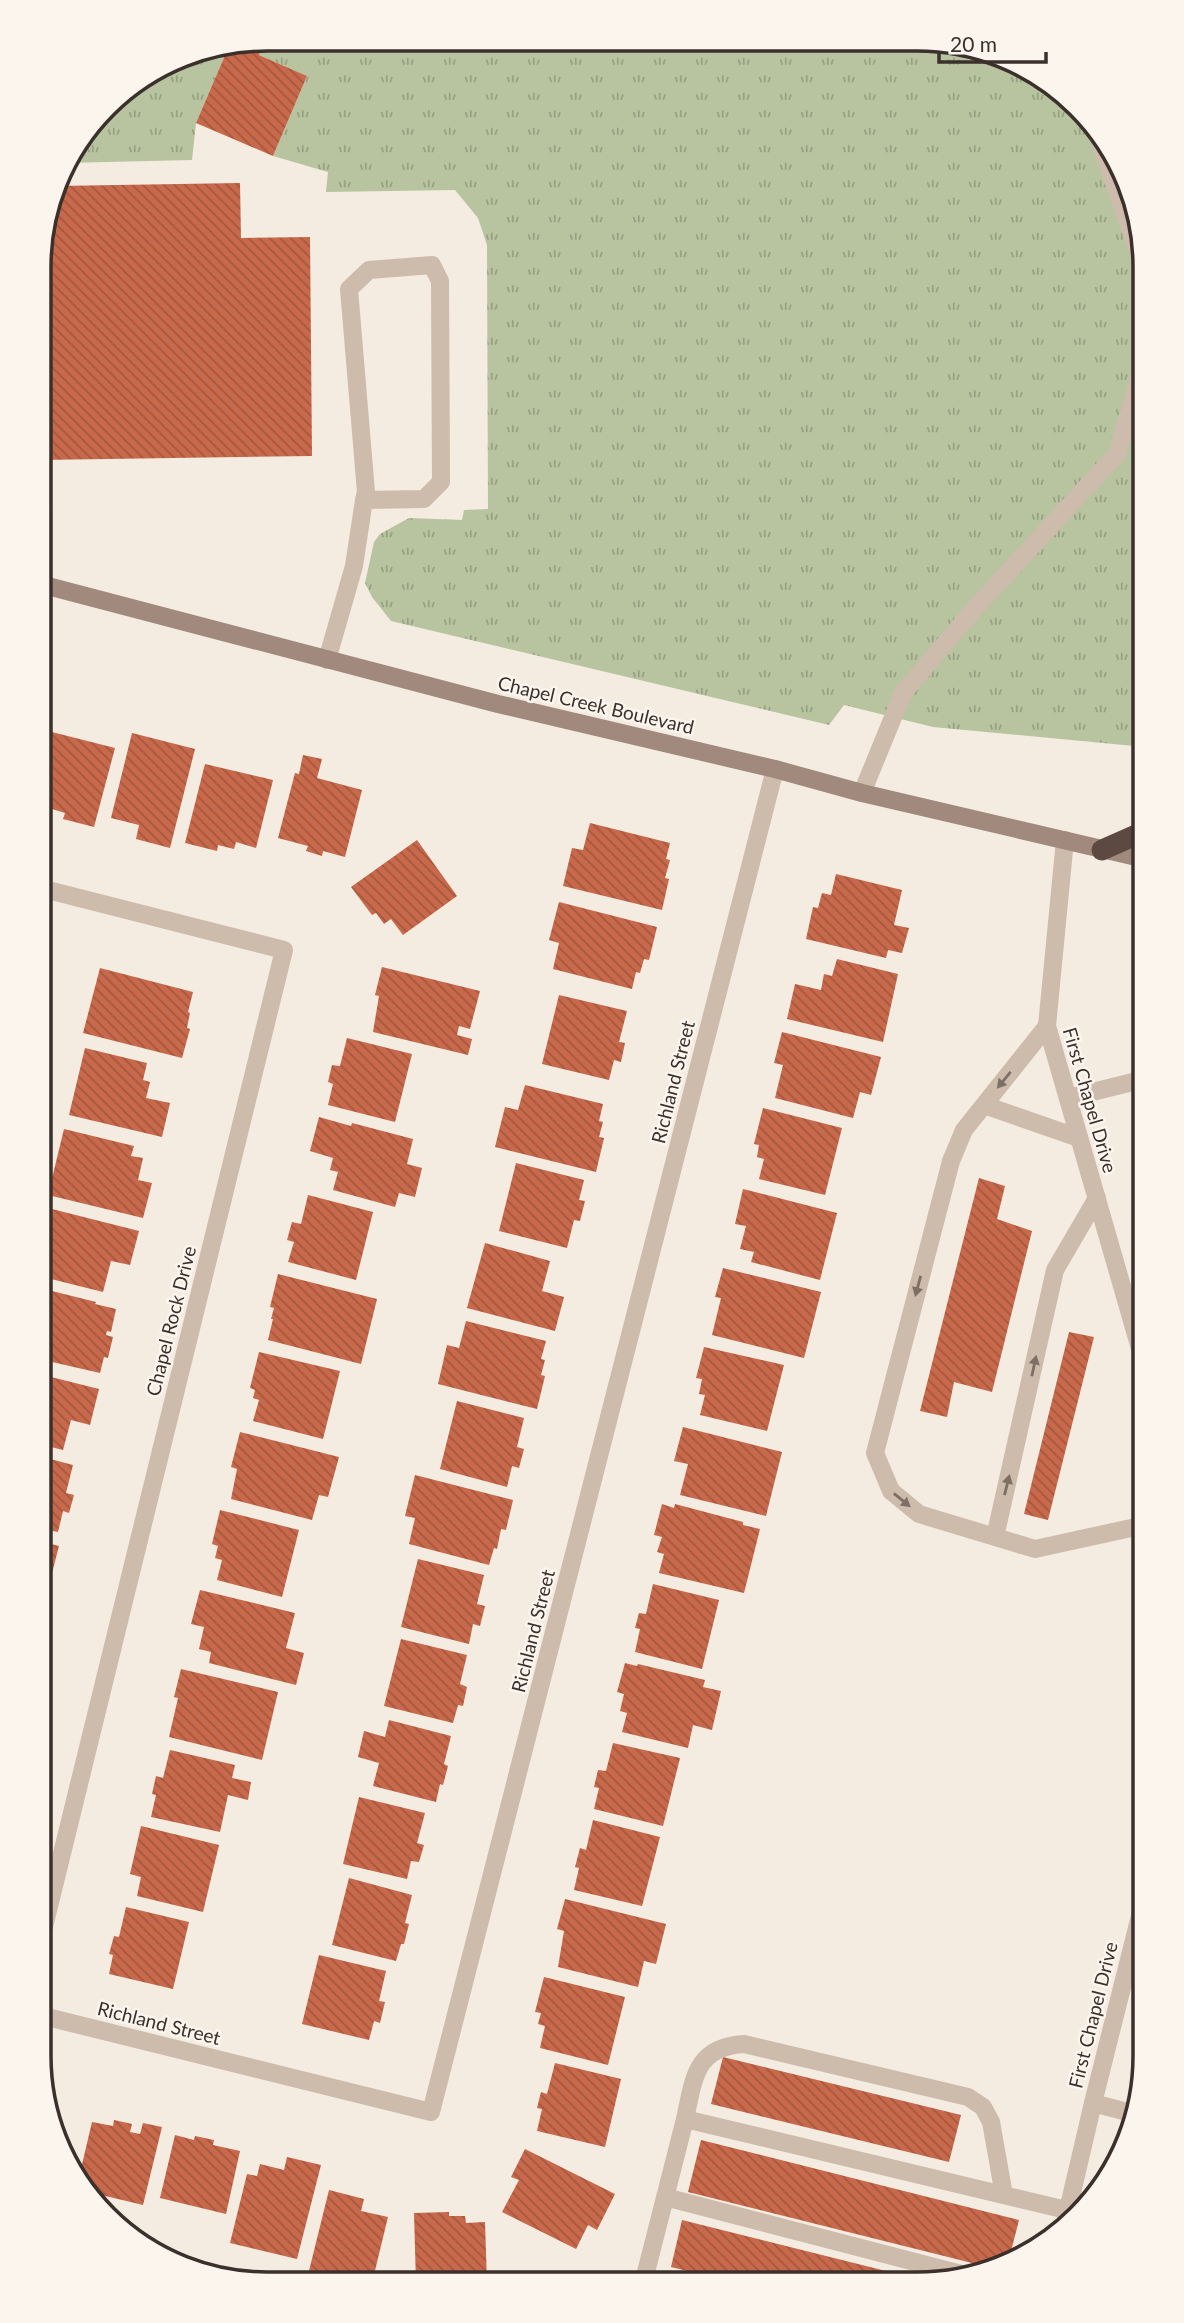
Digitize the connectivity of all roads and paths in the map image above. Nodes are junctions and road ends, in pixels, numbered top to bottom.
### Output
1 (1108, 166) edge
2 (1129, 226) edge
3 (1133, 401) edge
4 (364, 500) junction
5 (51, 587) edge
6 (327, 660) junction
7 (775, 769) junction
8 (862, 793) junction
9 (1133, 836) edge
10 (1065, 840) junction
11 (1102, 850) junction
12 (1133, 856) edge
13 (51, 891) edge
14 (1046, 1027) junction
15 (1133, 1082) edge
16 (1068, 1098) junction
17 (984, 1105) junction
18 (1079, 1138) junction
19 (1097, 1198) junction
20 (1133, 1324) edge
21 (1133, 1528) edge
22 (995, 1537) junction
23 (51, 1898) edge
24 (1133, 1944) edge
25 (51, 2018) edge
26 (1093, 2103) junction
27 (1125, 2112) edge
28 (685, 2119) junction
29 (1004, 2195) junction
30 (665, 2197) junction
31 (1072, 2206) edge
32 (1063, 2215) edge
33 (946, 2270) edge
34 (649, 2272) edge

1 - 2 street
3 - 8 street
4 - 4 street
4 - 6 street
5 - 6 street, Chapel Creek Boulevard
6 - 7 street, Chapel Creek Boulevard
7 - 8 street, Chapel Creek Boulevard
7 - 25 street, Richland Street
8 - 10 street, Chapel Creek Boulevard
9 - 11 highway
10 - 11 street, Chapel Creek Boulevard
10 - 14 street, First Chapel Drive
11 - 12 street, Chapel Creek Boulevard
13 - 23 street, Chapel Rock Drive
14 - 16 street, First Chapel Drive
14 -> 17 street
15 - 16 street
16 - 18 street, First Chapel Drive
17 - 18 street
17 -> 22 street
18 - 19 street, First Chapel Drive
19 - 20 street, First Chapel Drive
22 -> 19 street
21 - 22 street
24 - 26 street, First Chapel Drive
26 - 27 street, First Chapel Drive
26 - 31 street
28 - 29 street
28 - 29 street
28 - 30 street
29 - 32 street
30 - 33 street
30 - 34 street

